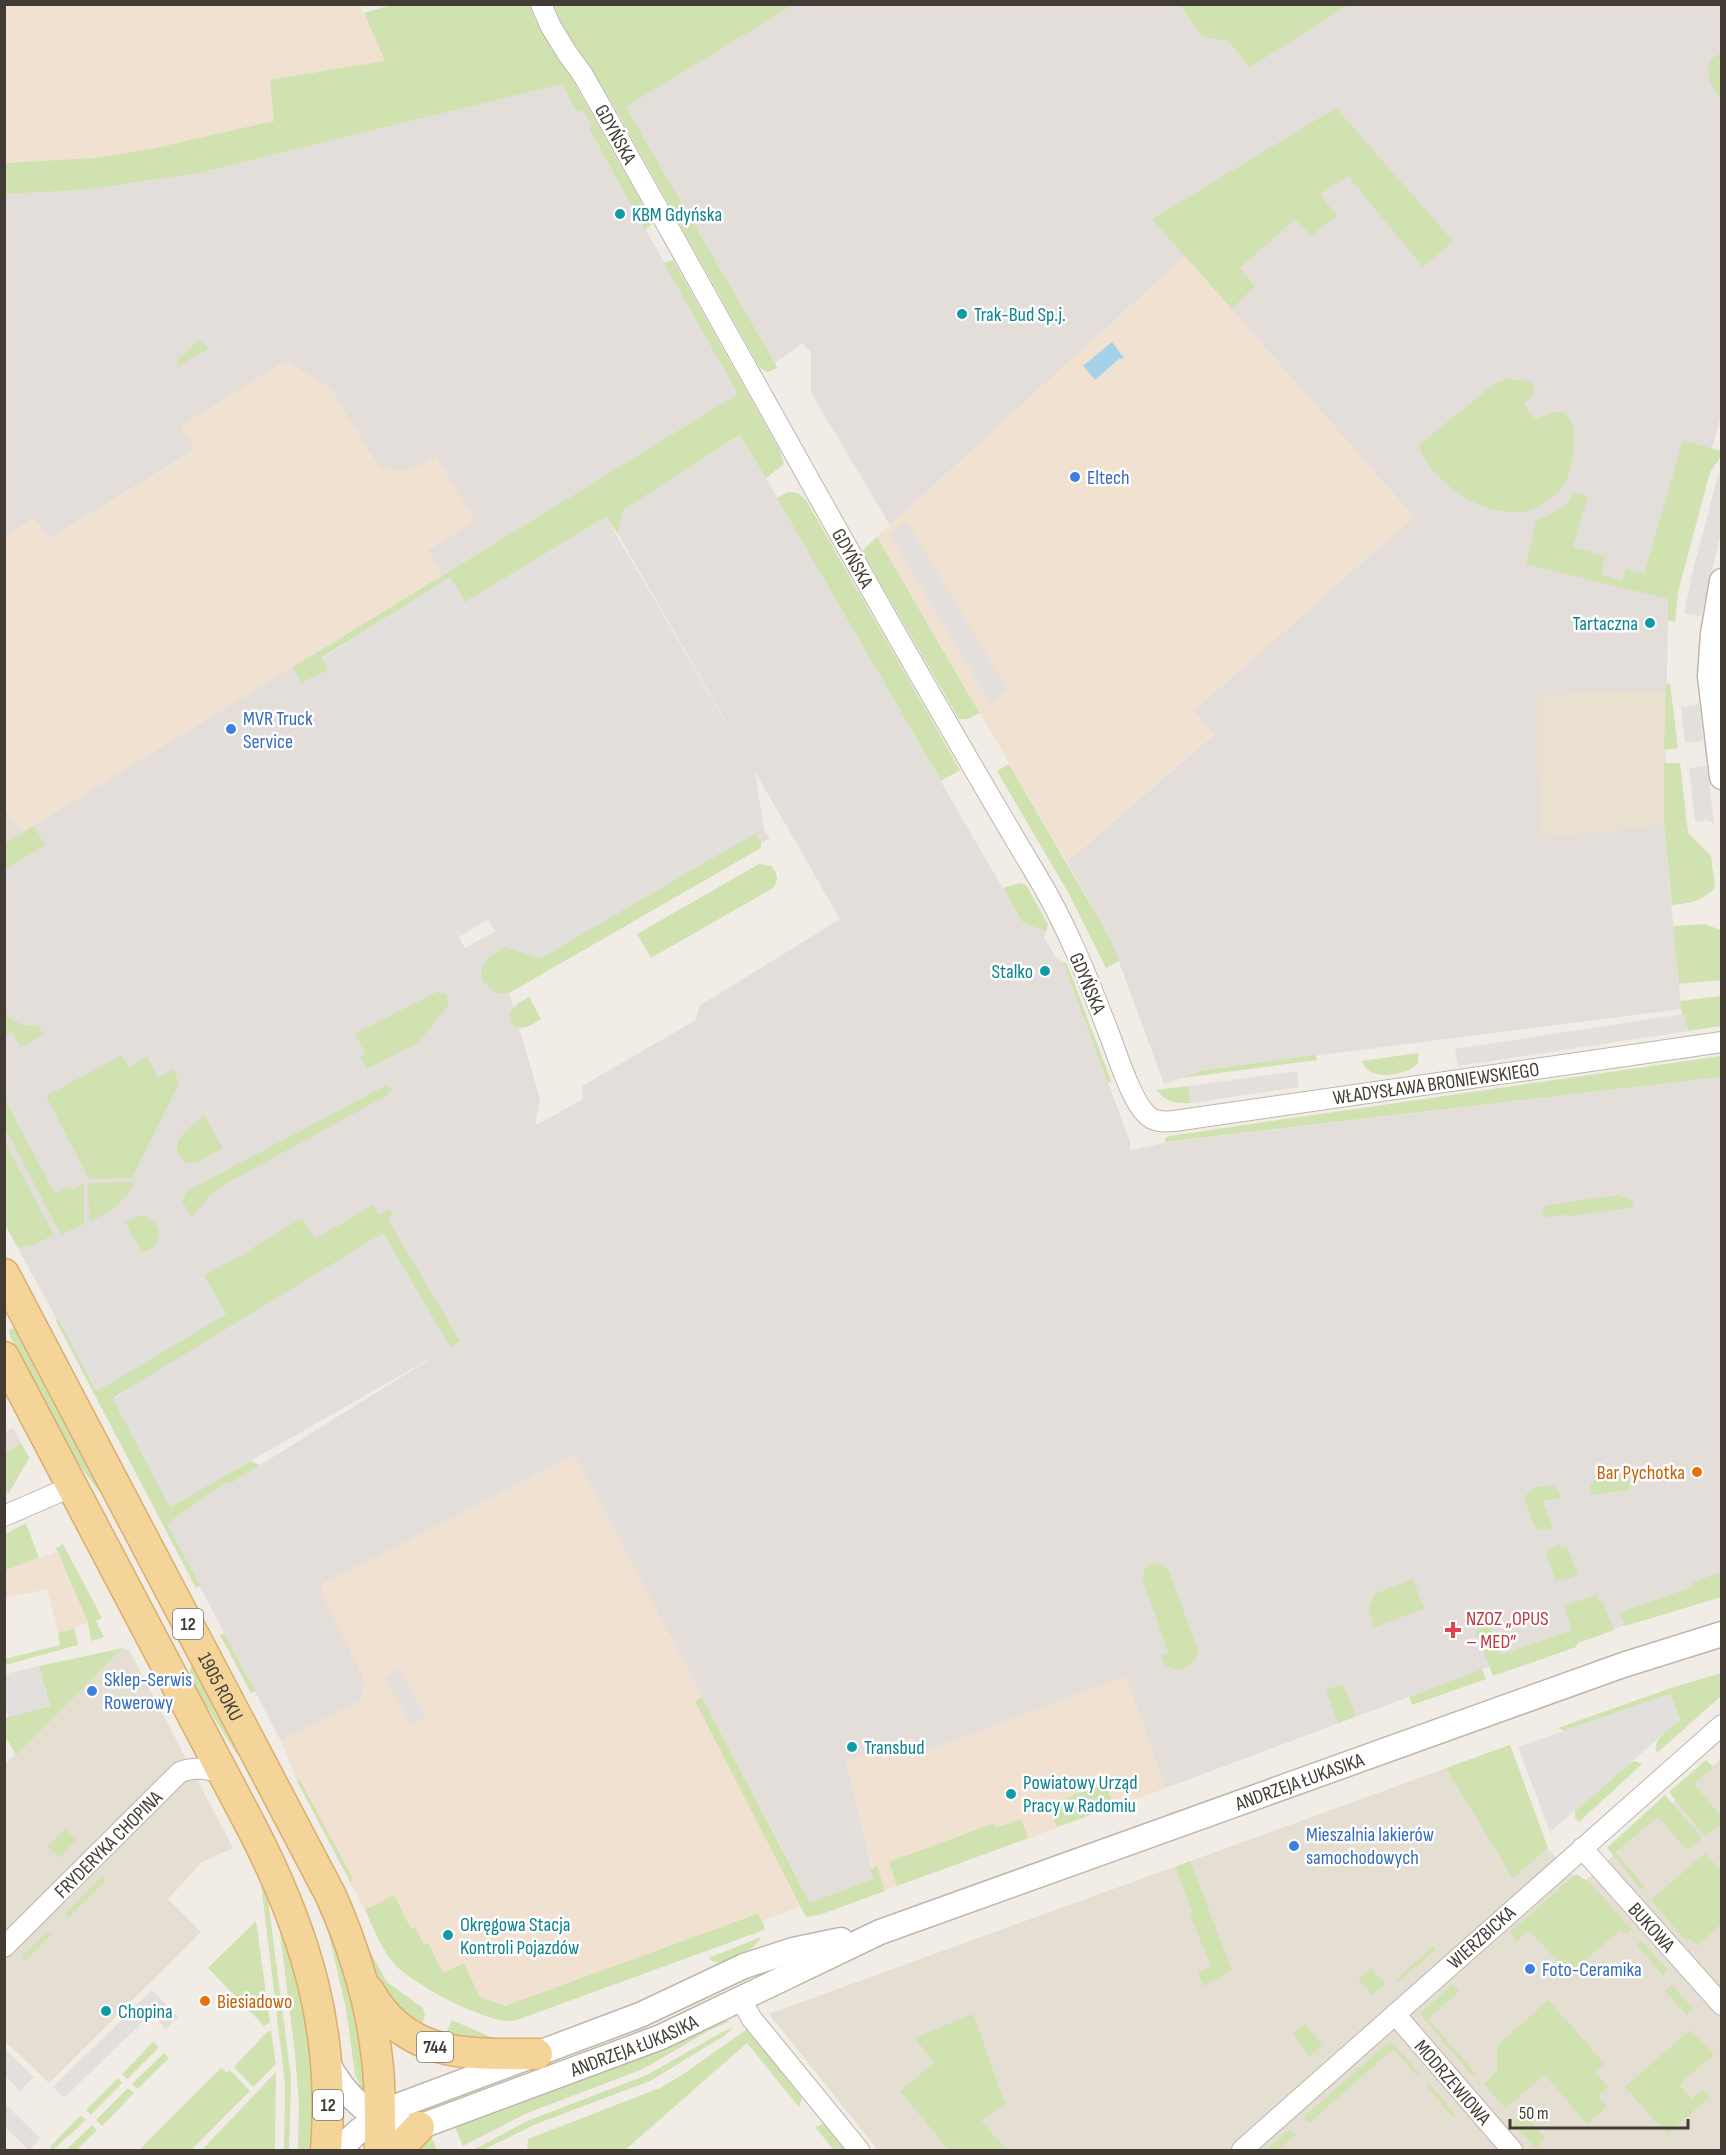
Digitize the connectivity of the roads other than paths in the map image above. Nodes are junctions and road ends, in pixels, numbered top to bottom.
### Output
1 (541, 4) edge
2 (1722, 581) edge
3 (1722, 777) edge
4 (1722, 1042) edge
5 (1151, 1119) joint
6 (4, 1274) edge
7 (4, 1357) edge
8 (73, 1486) junction
9 (4, 1516) edge
10 (1722, 1634) edge
11 (1722, 1725) edge
12 (199, 1728) junction
13 (180, 1772) junction
14 (224, 1773) junction
15 (1582, 1848) junction
16 (880, 1932) junction
17 (4, 1947) edge
18 (362, 1978) junction
19 (741, 2000) junction
20 (1722, 2005) edge
21 (1395, 2014) junction
22 (537, 2054) junction
23 (326, 2060) junction
24 (380, 2117) junction
25 (419, 2127) junction
26 (326, 2151) edge
27 (338, 2151) edge
28 (380, 2151) edge
29 (397, 2151) edge
30 (859, 2151) edge
31 (1242, 2151) edge
32 (1512, 2151) edge

1 - 5 street, GDYŃSKA
2 - 3 street
4 - 5 street, WŁADYSŁAWA BRONIEWSKIEGO
6 - 18 main road, 1905 ROKU / 12
7 - 8 main road, 1905 ROKU / 12
8 - 9 street
8 - 12 main road, 1905 ROKU / 12
10 - 16 street, ANDRZEJA ŁUKASIKA / 744
11 - 15 street, WIERZBICKA
12 - 13 street, FRYDERYKA CHOPINA
12 - 14 main road, 1905 ROKU / 12
13 - 14 street
13 - 17 street, FRYDERYKA CHOPINA
14 - 23 main road, 1905 ROKU / 12
15 - 20 street, BUKOWA
15 - 21 street, WIERZBICKA
16 - 19 street, ANDRZEJA ŁUKASIKA / 744
16 - 22 street, ANDRZEJA ŁUKASIKA / 744
18 - 22 main road, 744
18 - 24 main road, 1905 ROKU / 12
19 - 25 street, ANDRZEJA ŁUKASIKA / 744
19 - 30 street
21 - 31 street, WIERZBICKA
21 - 32 street, MODRZEWIOWA
22 - 24 street, ANDRZEJA ŁUKASIKA / 744
23 - 24 street, ANDRZEJA ŁUKASIKA / 744
23 - 26 main road, 1905 ROKU / 12
24 - 25 street, ANDRZEJA ŁUKASIKA / 744
24 - 27 street, 744
24 - 28 main road, 1905 ROKU / 12
25 - 29 main road, 744

